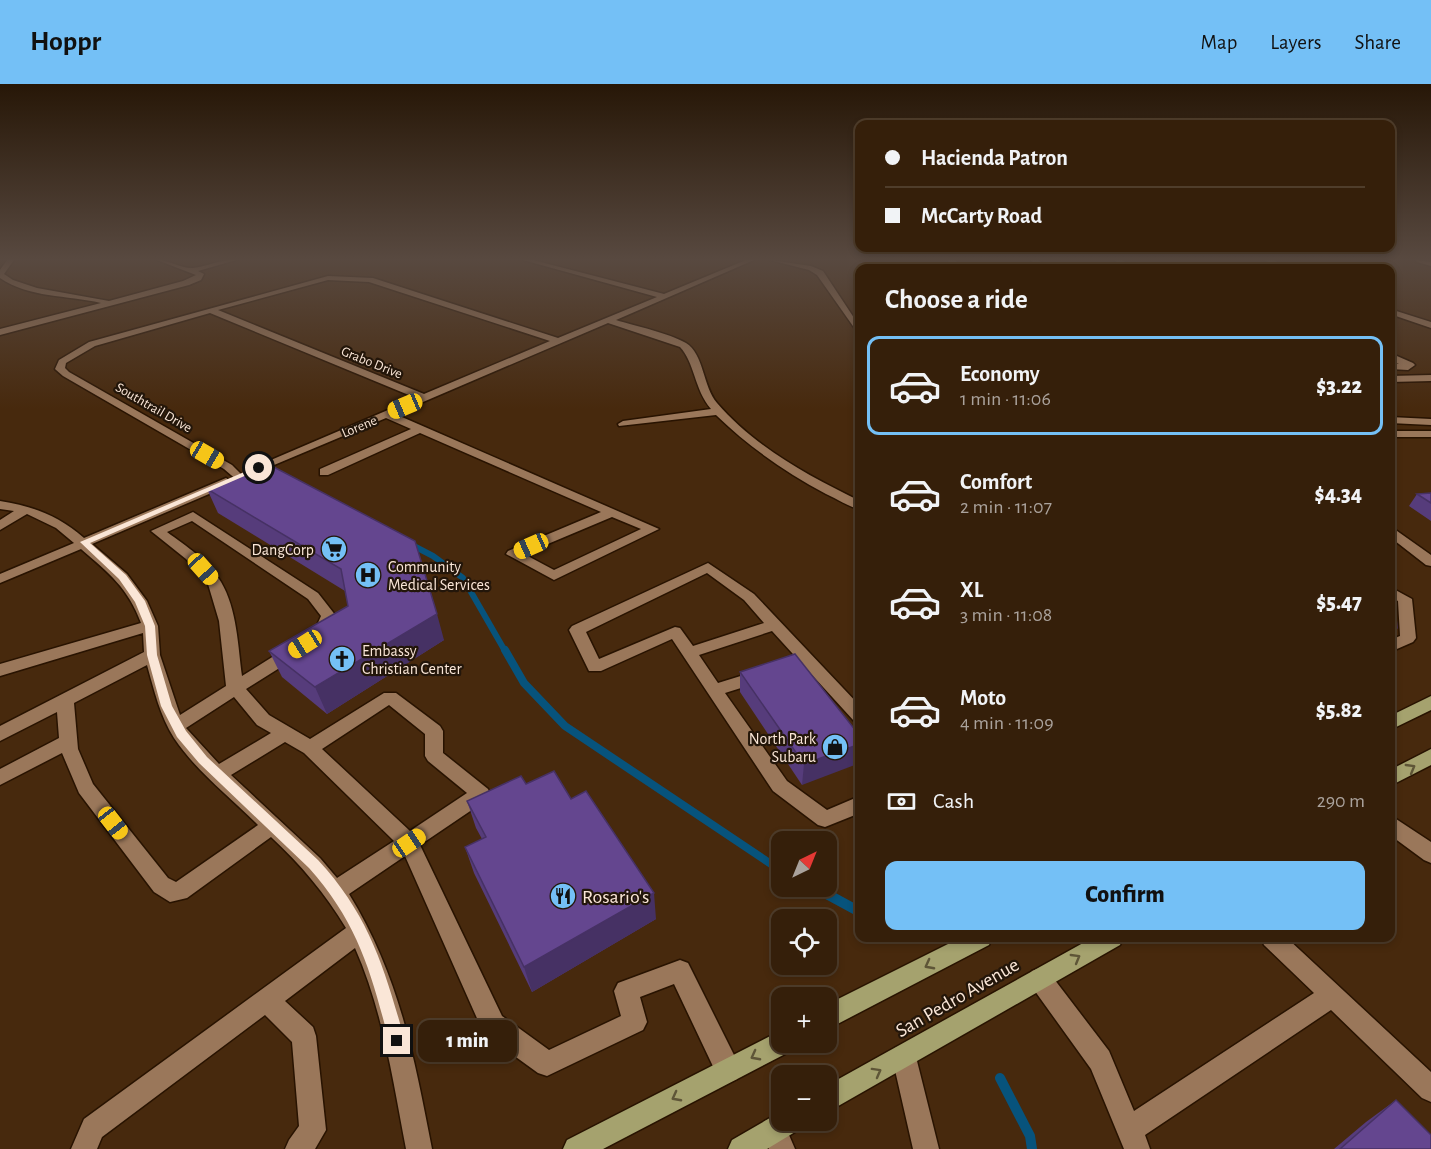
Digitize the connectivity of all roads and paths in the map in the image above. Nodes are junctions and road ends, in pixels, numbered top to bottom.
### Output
1 (85, 310) edge
2 (210, 310) joint
3 (462, 310) edge
4 (631, 310) edge
5 (844, 310) edge
6 (1395, 313) edge
7 (607, 320) junction
8 (1431, 325) edge
9 (855, 326) edge
10 (0, 332) edge
11 (558, 341) junction
12 (1395, 358) edge
13 (1395, 366) edge
14 (1431, 378) edge
15 (1395, 379) edge
16 (424, 398) junction
17 (719, 411) junction
18 (386, 414) junction
19 (1395, 420) edge
20 (1395, 422) edge
21 (1431, 422) edge
22 (623, 424) dead end
23 (420, 429) junction
24 (1410, 433) junction
25 (1395, 434) edge
26 (1431, 434) edge
27 (324, 472) dead end
28 (238, 477) junction
29 (855, 504) edge
30 (0, 505) edge
31 (26, 509) junction
32 (612, 512) junction
33 (152, 513) junction
34 (0, 526) edge
35 (171, 526) junction
36 (1395, 534) edge
37 (84, 542) junction
38 (1431, 545) edge
39 (1411, 546) junction
40 (1431, 562) edge
41 (0, 579) edge
42 (1395, 593) edge
43 (1395, 620) edge
44 (774, 625) junction
45 (150, 626) junction
46 (1407, 626) junction
47 (1395, 642) edge
48 (689, 653) junction
49 (152, 655) junction
50 (808, 661) junction
51 (0, 670) edge
52 (235, 688) junction
53 (714, 690) junction
54 (65, 700) junction
55 (1431, 702) edge
56 (855, 712) edge
57 (1395, 720) edge
58 (177, 725) junction
59 (285, 733) junction
60 (0, 734) edge
61 (68, 742) junction
62 (310, 747) junction
63 (1431, 756) edge
64 (218, 774) junction
65 (1395, 776) edge
66 (0, 778) edge
67 (855, 806) edge
68 (273, 825) junction
69 (1395, 827) edge
70 (409, 843) junction
71 (1431, 854) edge
72 (335, 891) junction
73 (360, 931) junction
74 (973, 942) edge
75 (1105, 942) edge
76 (1276, 942) edge
77 (1040, 979) junction
78 (1332, 994) junction
79 (267, 1000) junction
80 (837, 1012) edge
81 (771, 1048) edge
82 (904, 1057) junction
83 (728, 1070) junction
84 (1431, 1089) edge
85 (837, 1094) edge
86 (782, 1133) edge
87 (1133, 1140) edge
88 (84, 1149) edge
89 (298, 1149) edge
90 (419, 1149) edge
91 (576, 1149) edge
92 (741, 1149) edge
93 (926, 1149) edge

1 - 10 street
2 - 16 street, Grabo Drive
2 - 28 street, Southtrail Drive
3 - 11 street
4 - 7 street, Lorene
5 - 9 street
6 - 8 street
7 - 11 street, Lorene
7 - 17 street
11 - 16 street, Lorene
12 - 13 street
14 - 15 street
16 - 18 street, Lorene
17 - 22 street
17 - 29 street
18 - 23 street
18 - 28 street, Lorene
19 - 21 street
20 - 24 street
23 - 27 street
23 - 32 street
24 - 25 street
24 - 26 street
28 - 33 street, Lorene
30 - 31 street
31 - 34 street
31 - 37 street
32 - 32 street
33 - 35 street
33 - 37 street, Lorene
35 - 52 street
35 - 52 street
36 - 39 street
37 - 41 street, Lorene
37 - 45 street
38 - 39 street
39 - 40 street
42 - 46 street
43 - 46 street
44 - 48 street
44 - 48 street
44 - 50 street
45 - 49 street
45 - 51 street
46 - 47 street
48 - 53 street
49 - 54 street
49 - 58 street
50 - 53 street
50 - 56 street
52 - 58 street
52 - 59 street
53 - 67 street
54 - 60 street
54 - 61 street
55 - 57 main road
58 - 64 street
59 - 62 street
59 - 64 street
61 - 66 street
61 - 68 street
62 - 70 street
62 - 70 street
65 -> 63 main road
64 - 68 street
68 - 72 street
69 - 71 street
70 - 72 street
70 - 83 street
72 - 73 street
73 - 79 street
73 - 90 street
74 -> 80 main road
77 -> 75 main road, San Pedro Avenue
76 - 78 street
77 - 82 main road, San Pedro Avenue
77 - 87 street
78 - 84 street
78 - 87 street
79 - 88 street
79 - 89 street
81 -> 83 main road
85 -> 82 main road, San Pedro Avenue
82 - 93 street
83 -> 91 main road
86 - 92 main road

